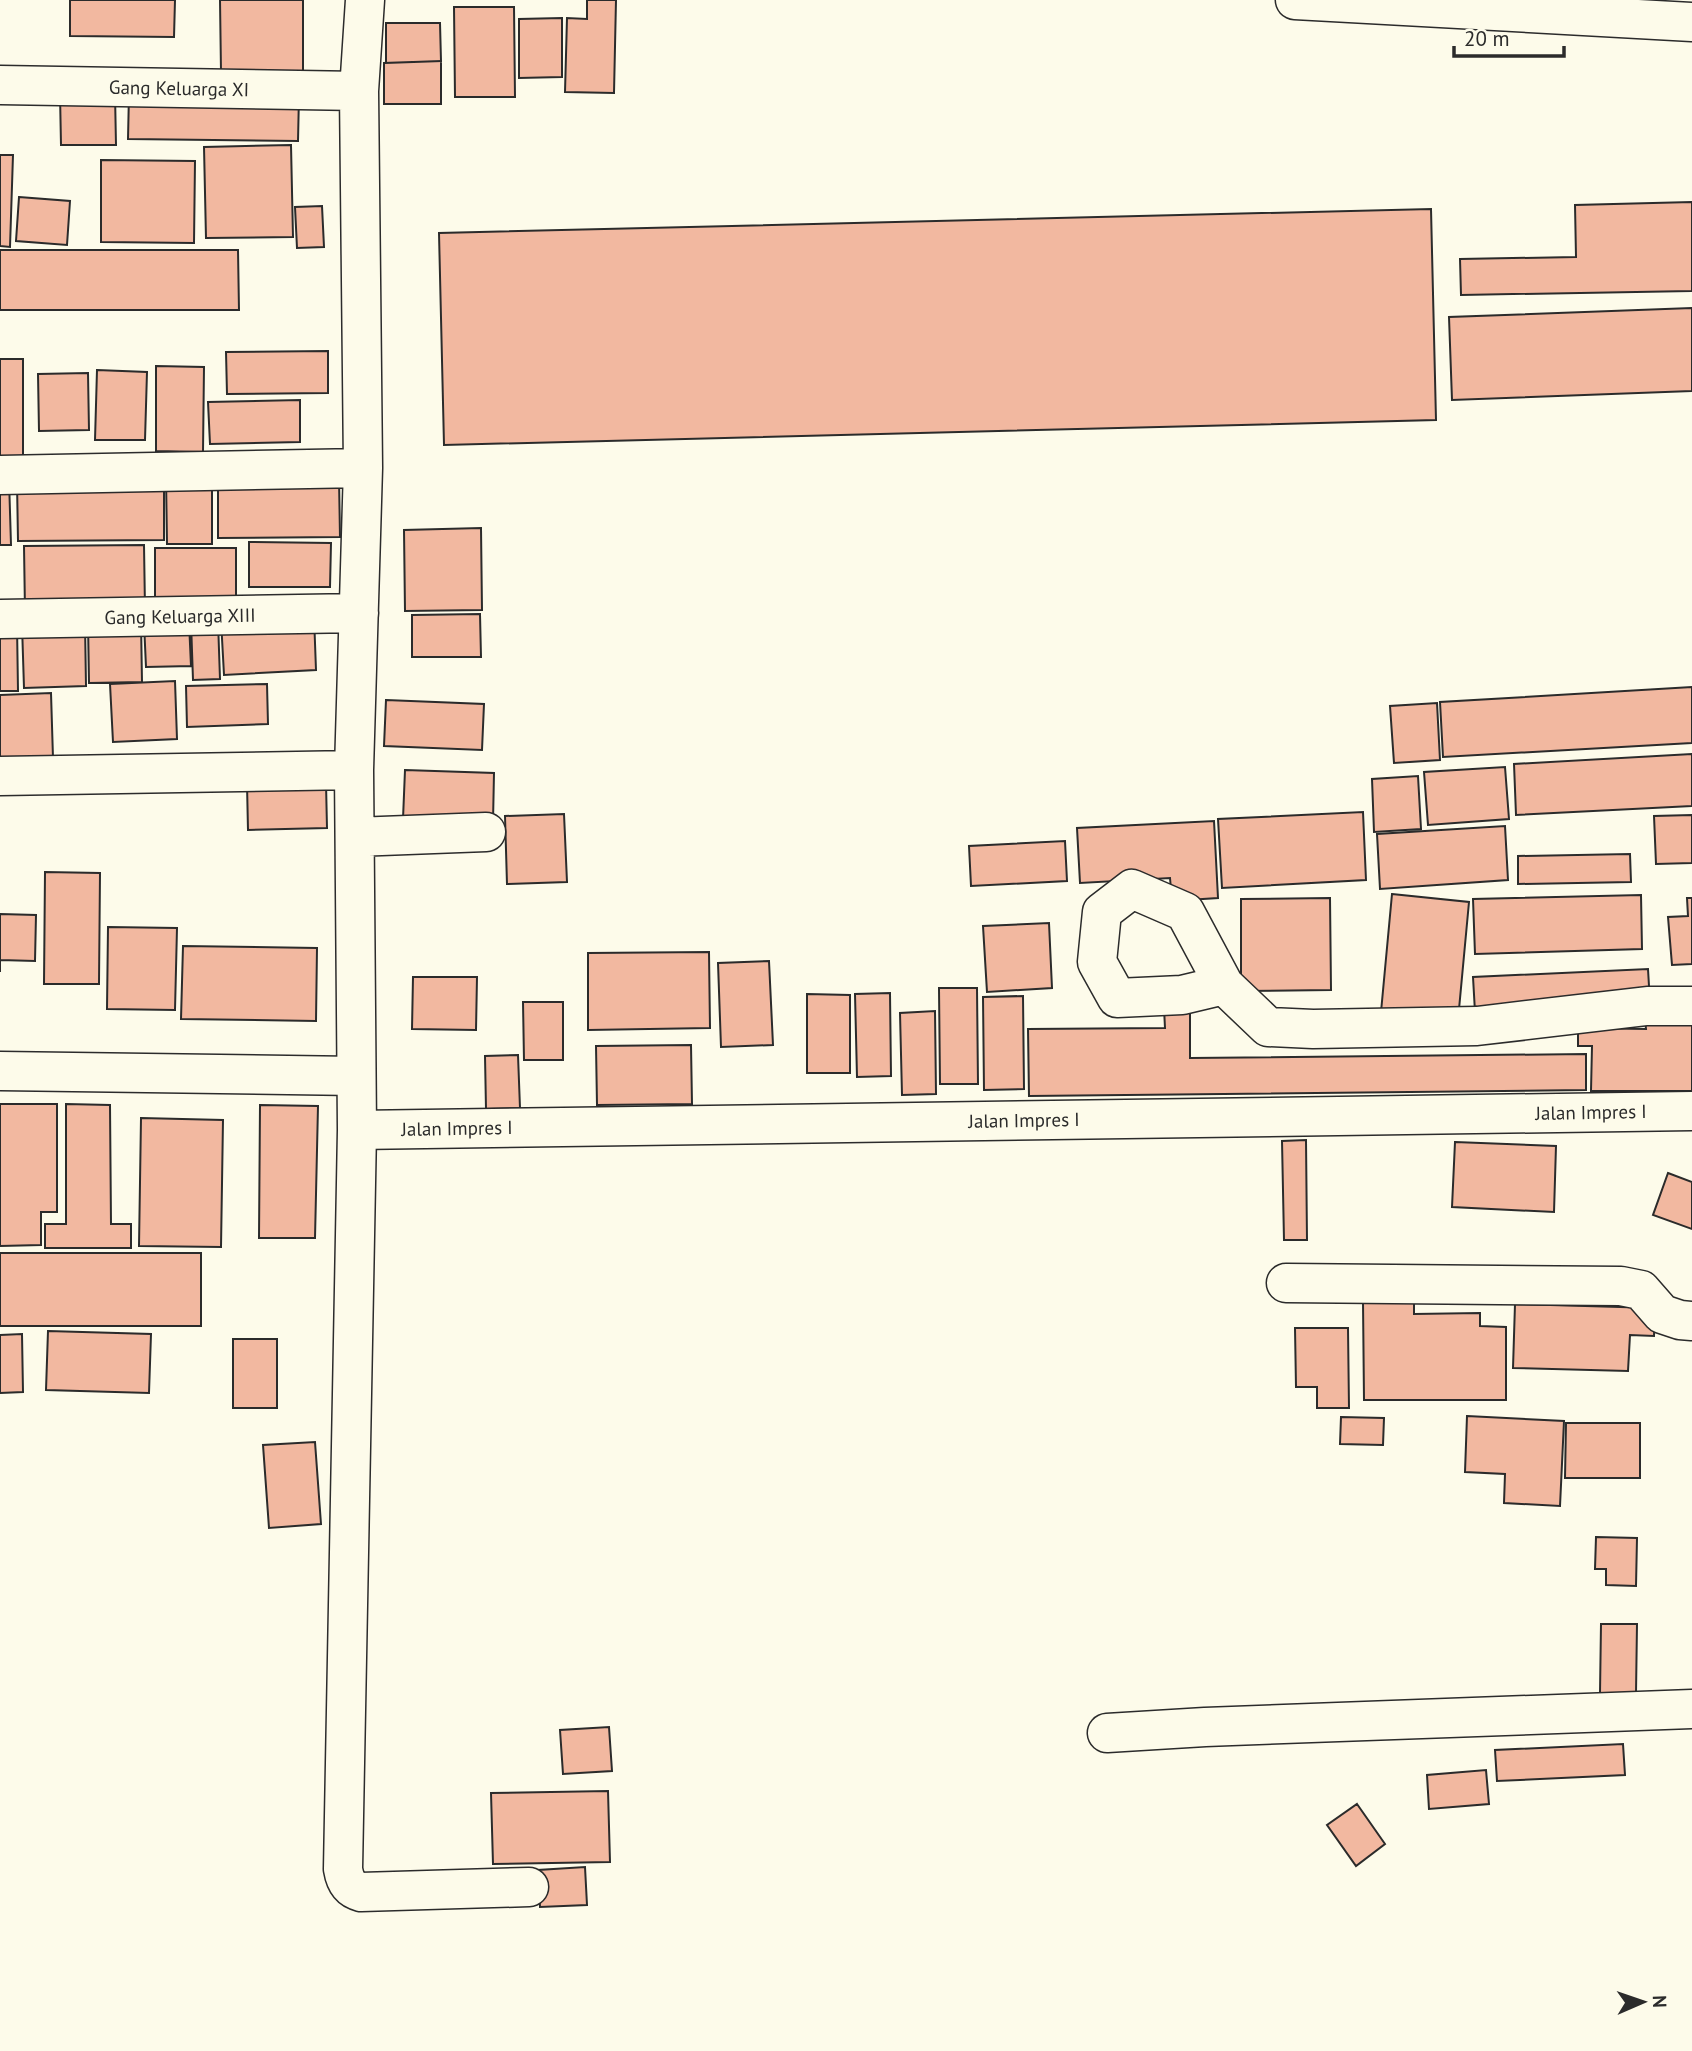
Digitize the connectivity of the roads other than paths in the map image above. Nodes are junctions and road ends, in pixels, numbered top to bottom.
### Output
1 (365, 0) edge
2 (1295, 0) edge
3 (1692, 22) edge
4 (0, 85) edge
5 (359, 91) junction
6 (363, 468) junction
7 (0, 475) edge
8 (359, 613) junction
9 (0, 620) edge
10 (354, 770) junction
11 (0, 776) edge
12 (486, 832) dead end
13 (355, 836) junction
14 (1224, 985) dead end
15 (1692, 1006) edge
16 (0, 1071) edge
17 (356, 1076) junction
18 (1692, 1111) edge
19 (357, 1130) junction
20 (1286, 1283) dead end
21 (1692, 1321) edge
22 (1692, 1709) edge
23 (1107, 1733) dead end
24 (528, 1887) dead end

1 - 5 street
2 - 3 street
4 - 5 street, Gang Keluarga XI
5 - 6 street
6 - 7 street
6 - 8 street
8 - 9 street, Gang Keluarga XIII
8 - 10 street
10 - 11 street
10 - 13 street
12 - 13 street
13 - 17 street
14 - 15 street
16 - 17 street
17 - 19 street
18 - 19 street, Jalan Impres I
19 - 24 street
20 - 21 street
22 - 23 street

